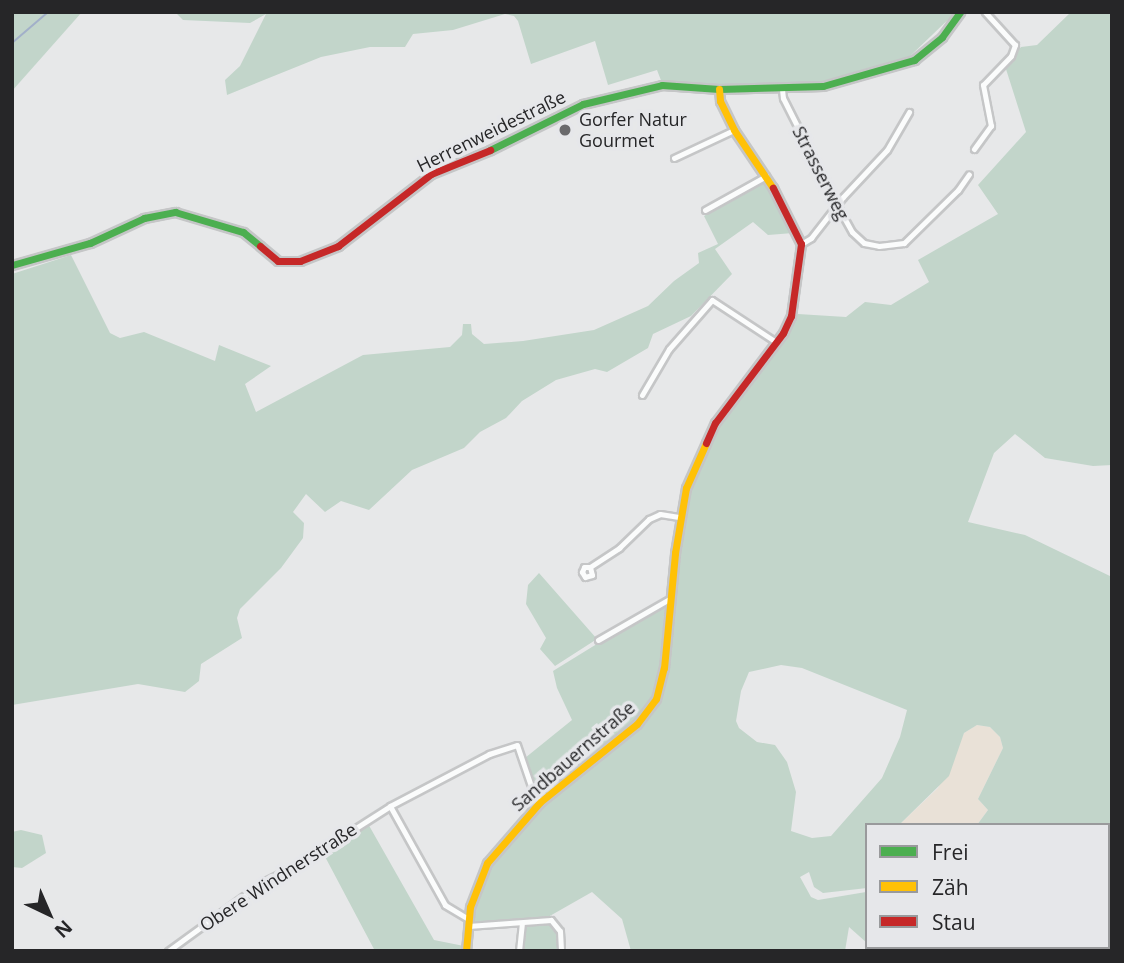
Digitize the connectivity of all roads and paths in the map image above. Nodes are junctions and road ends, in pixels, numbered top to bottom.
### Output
1 (960, 12) edge
2 (985, 12) edge
3 (719, 89) junction
4 (782, 89) junction
5 (909, 113) dead end
6 (734, 130) junction
7 (974, 149) dead end
8 (674, 158) dead end
9 (970, 174) dead end
10 (766, 176) junction
11 (837, 205) junction
12 (705, 210) dead end
13 (801, 244) junction
14 (12, 265) edge
15 (776, 342) junction
16 (642, 395) dead end
17 (679, 517) junction
18 (590, 567) dead end
19 (671, 598) junction
20 (598, 640) dead end
21 (540, 802) junction
22 (390, 806) junction
23 (468, 922) junction
24 (522, 923) junction
25 (168, 951) edge
26 (466, 951) edge
27 (519, 951) edge
28 (561, 951) edge

1 - 4 street, Herrenweidestraße
2 - 7 street
3 - 4 street, Herrenweidestraße
3 - 6 street
3 - 14 street, Herrenweidestraße
4 - 11 street, Strasserweg
5 - 11 street
6 - 8 street
6 - 10 street
9 - 11 street, Strasserweg
10 - 12 street
10 - 13 street
11 - 13 street
13 - 15 street, Sandbauernstraße
15 - 16 street
15 - 17 street, Sandbauernstraße
17 - 18 street
17 - 19 street, Sandbauernstraße
19 - 20 street
19 - 21 street, Sandbauernstraße
21 - 22 street, Obere Windnerstraße
21 - 23 street, Sandbauernstraße
22 - 23 street
22 - 25 street, Obere Windnerstraße
23 - 24 street
23 - 26 street, Sandbauernstraße
24 - 27 street
24 - 28 street

